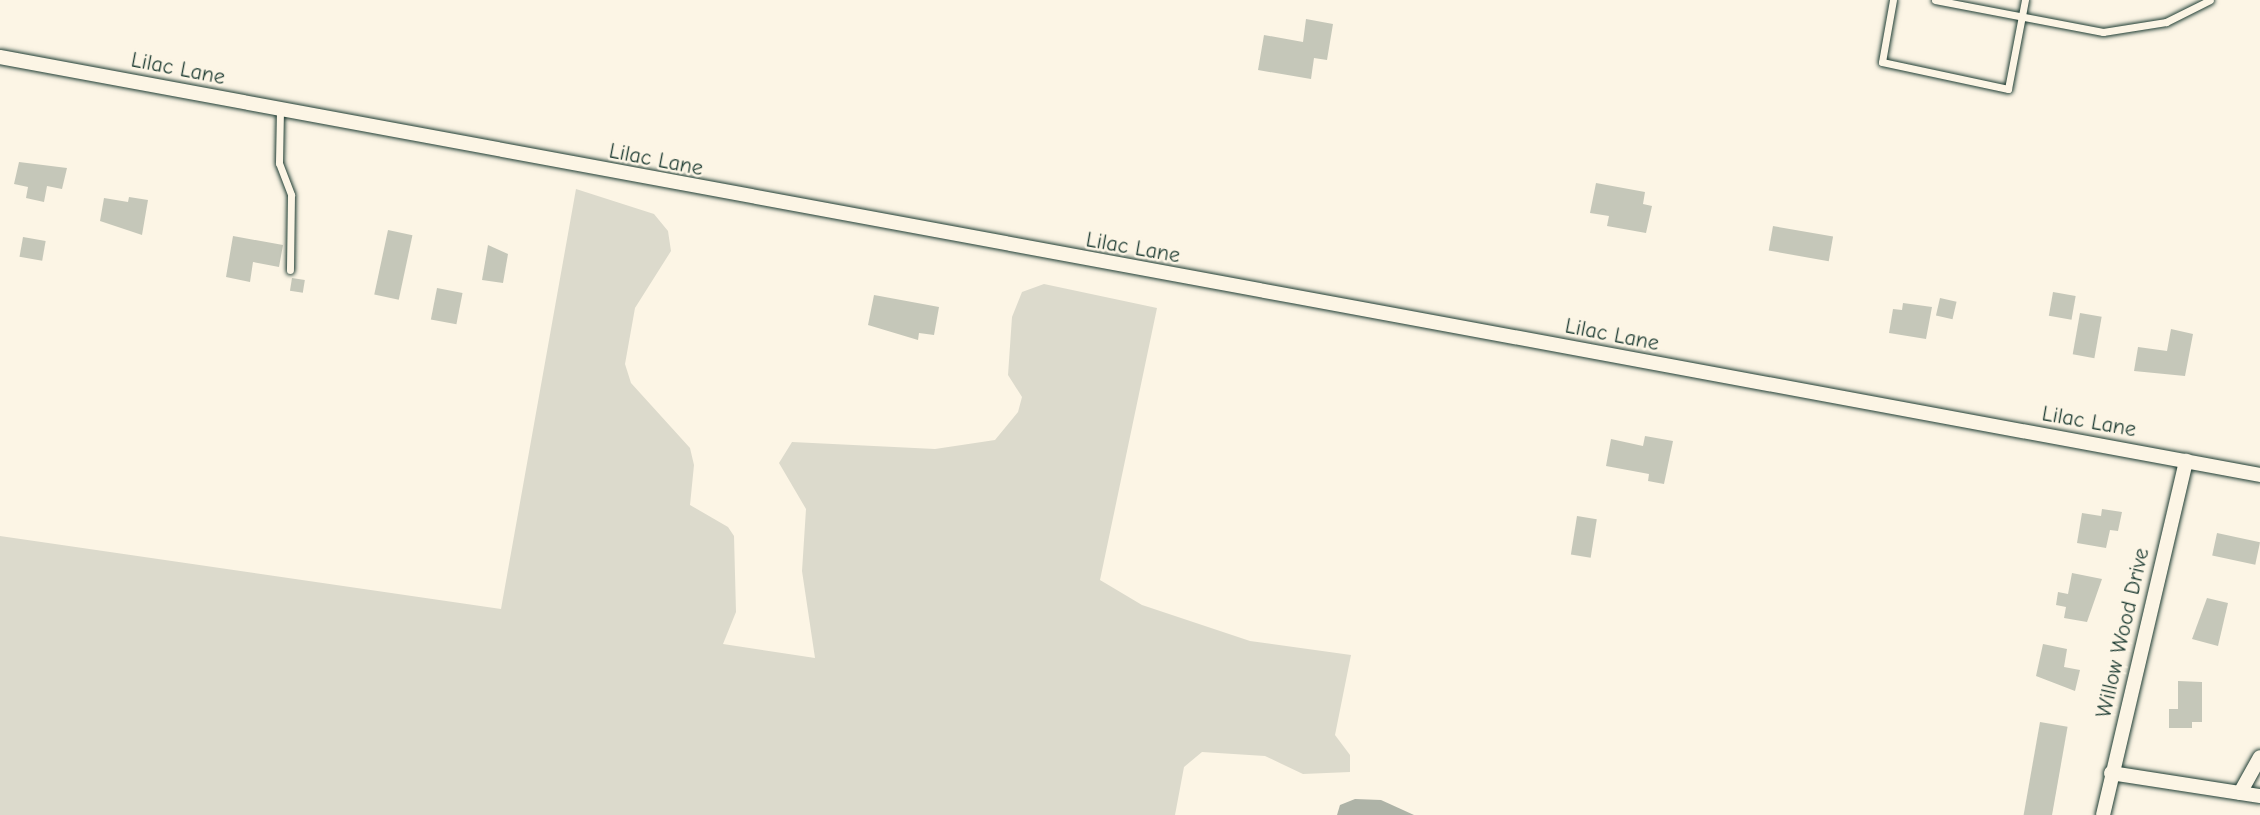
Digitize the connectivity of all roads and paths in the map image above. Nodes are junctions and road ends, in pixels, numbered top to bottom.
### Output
1 (1893, 0) edge
2 (1935, 0) edge
3 (2025, 0) edge
4 (2210, 0) edge
5 (2023, 16) junction
6 (0, 57) edge
7 (280, 110) junction
8 (290, 270) dead end
9 (2186, 461) junction
10 (2260, 475) edge
11 (2260, 757) edge
12 (2111, 773) junction
13 (2240, 793) junction
14 (2260, 796) edge
15 (2103, 815) edge

1 - 5 lane
2 - 5 lane
3 - 5 lane
4 - 5 lane
6 - 7 street, Lilac Lane
7 - 8 lane
7 - 9 street, Lilac Lane
9 - 10 street, Lilac Lane
9 - 12 street, Willow Wood Drive
11 - 13 street
12 - 13 street
12 - 15 street, Willow Wood Drive
13 - 14 street

